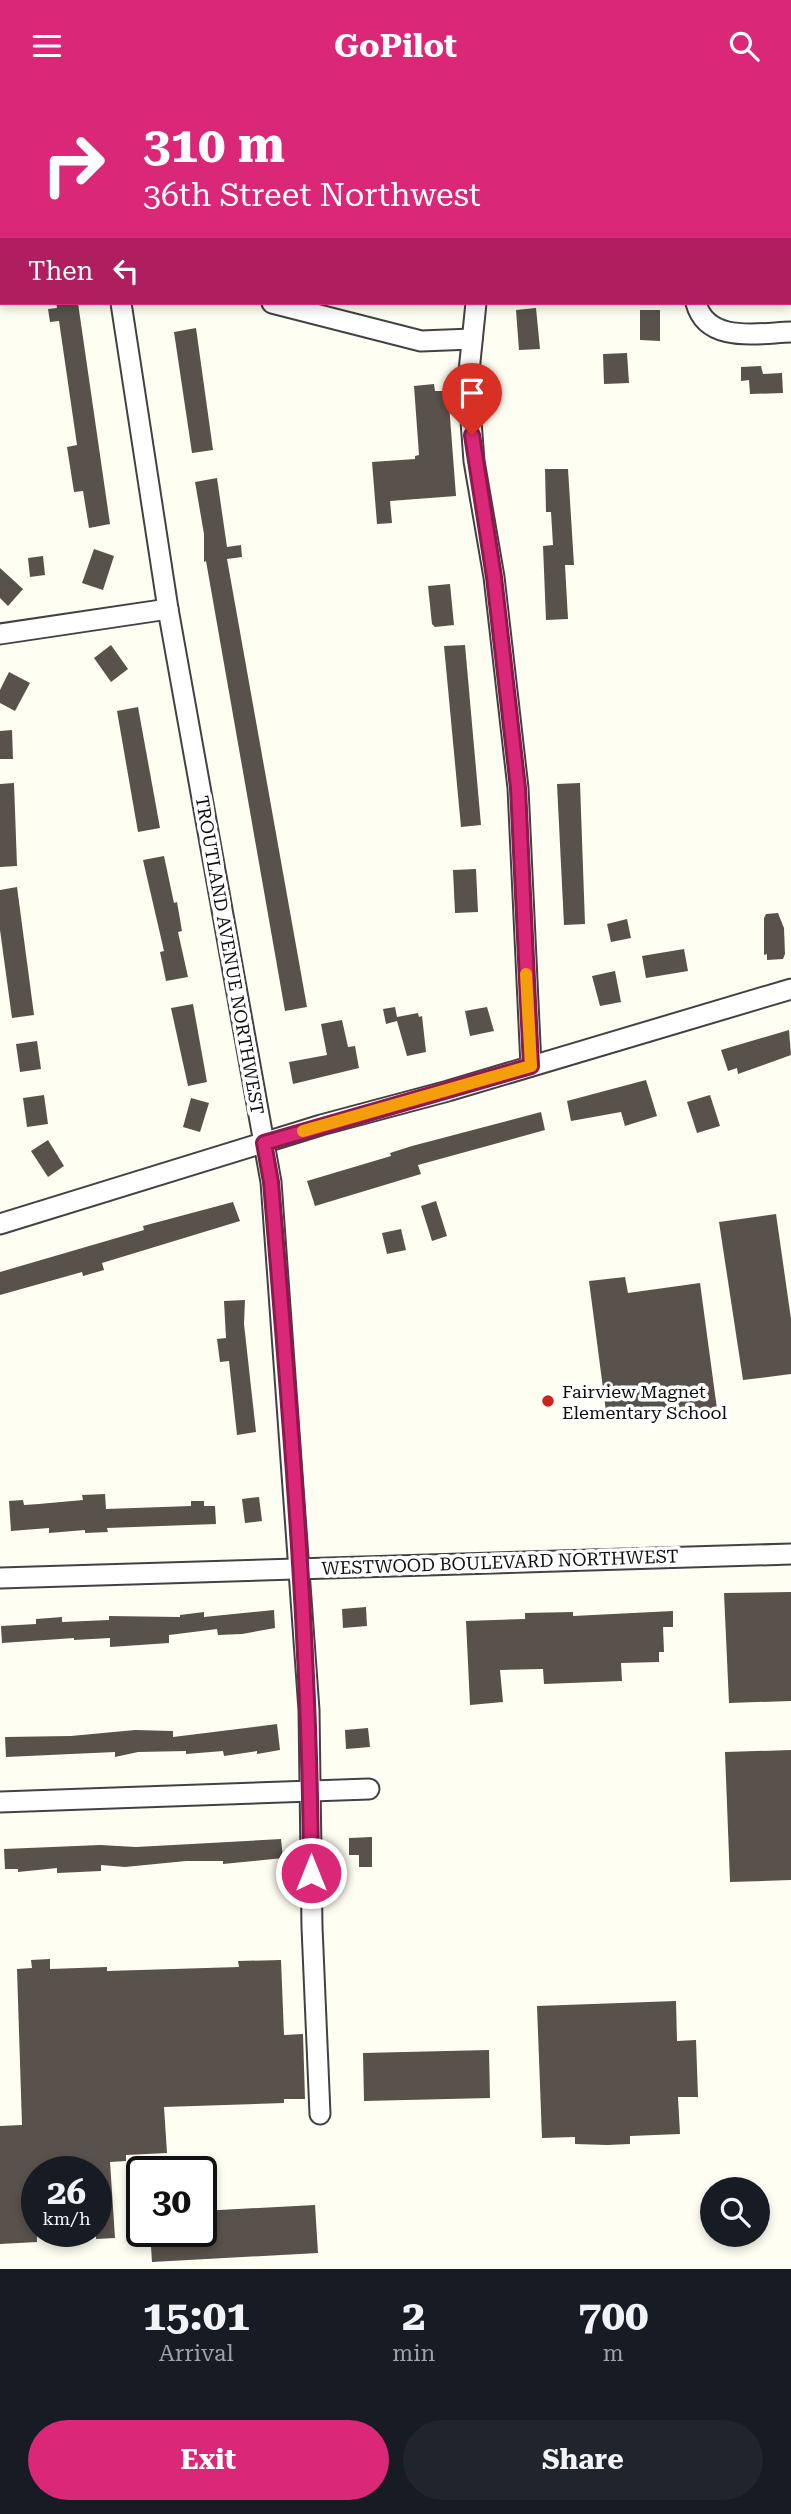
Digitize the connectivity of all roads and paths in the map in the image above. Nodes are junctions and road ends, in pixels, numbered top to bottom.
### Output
1 (121, 305) edge
2 (280, 305) edge
3 (476, 305) edge
4 (697, 305) edge
5 (791, 332) edge
6 (472, 339) junction
7 (168, 609) junction
8 (0, 634) edge
9 (791, 989) edge
10 (531, 1066) junction
11 (264, 1143) junction
12 (1, 1220) edge
13 (791, 1554) edge
14 (301, 1568) junction
15 (0, 1578) edge
16 (369, 1789) dead end
17 (311, 1791) junction
18 (0, 1802) edge
19 (320, 2114) dead end

1 - 7 street, TROUTLAND AVENUE NORTHWEST
2 - 6 street
3 - 6 street
4 - 5 street
6 - 10 street
7 - 8 street
7 - 11 street, TROUTLAND AVENUE NORTHWEST
9 - 10 street
10 - 11 street
11 - 12 street
11 - 14 street, TROUTLAND AVENUE NORTHWEST
13 - 14 street, WESTWOOD BOULEVARD NORTHWEST
14 - 15 street, WESTWOOD BOULEVARD NORTHWEST
14 - 17 street, TROUTLAND AVENUE NORTHWEST
16 - 17 street
17 - 18 street
17 - 19 street, TROUTLAND AVENUE NORTHWEST

